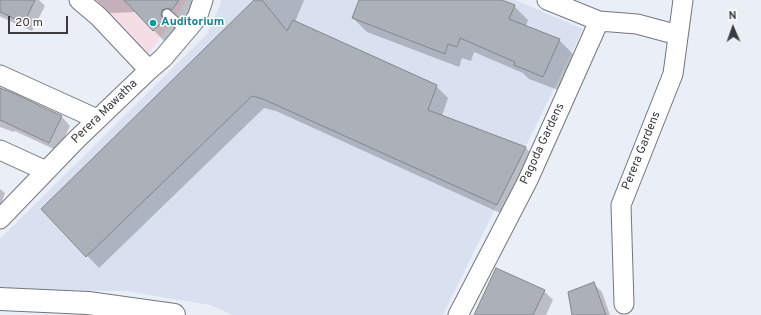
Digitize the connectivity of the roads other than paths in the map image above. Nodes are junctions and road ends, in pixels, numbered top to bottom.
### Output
1 (78, 0) edge
2 (202, 0) edge
3 (547, 0) edge
4 (683, 0) edge
5 (167, 14) dead end
6 (599, 21) junction
7 (186, 31) junction
8 (678, 35) junction
9 (149, 70) junction
10 (0, 75) edge
11 (97, 119) junction
12 (0, 150) edge
13 (46, 171) junction
14 (0, 219) edge
15 (0, 299) edge
16 (624, 304) dead end
17 (111, 311) edge
18 (174, 315) edge
19 (458, 315) edge

1 - 9 street
2 - 7 street, Perera Mawatha
3 - 6 street
4 - 8 street, Perera Gardens
5 - 7 lane
6 - 8 street
6 - 19 street, Pagoda Gardens
7 - 9 street, Perera Mawatha
8 - 16 street, Perera Gardens
9 - 11 street, Perera Mawatha
10 - 11 street
11 - 13 street, Perera Mawatha
12 - 13 street
13 - 14 street, Perera Mawatha
15 - 17 main road
17 - 18 main road

